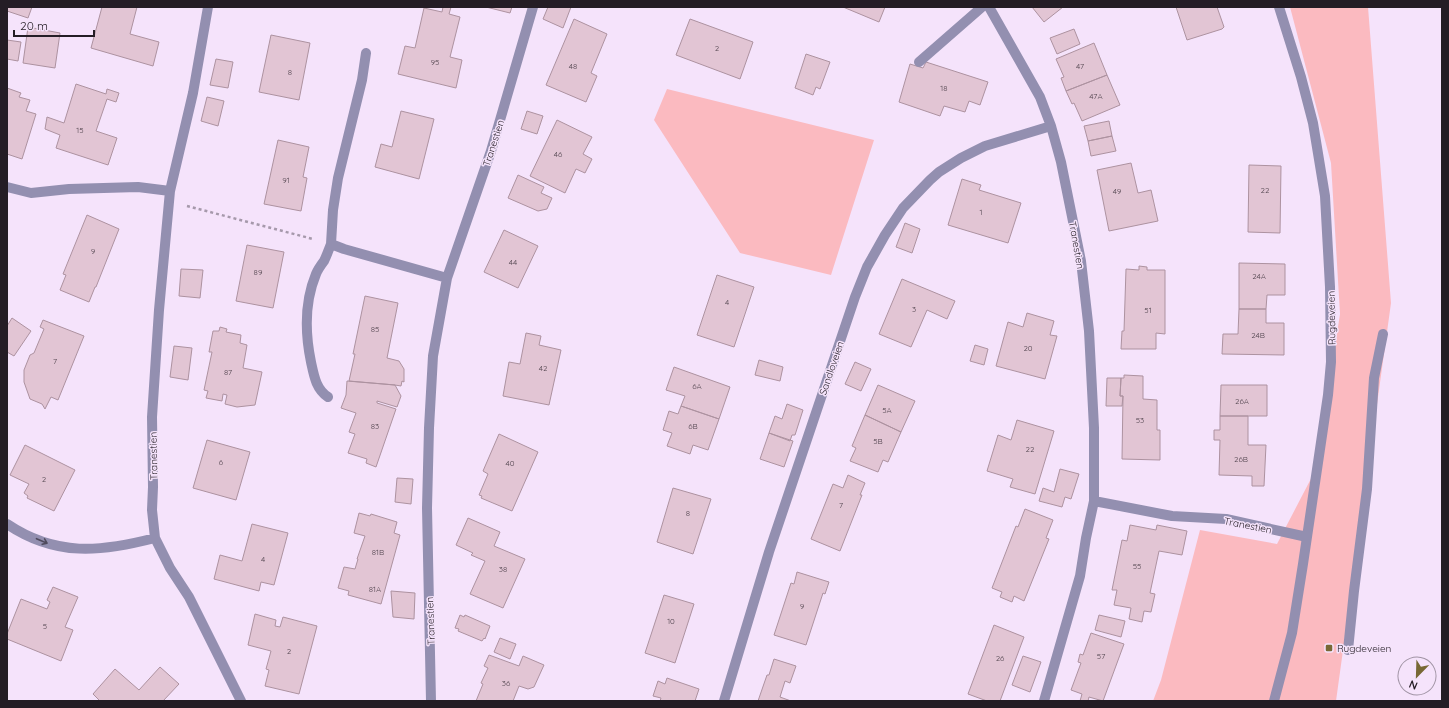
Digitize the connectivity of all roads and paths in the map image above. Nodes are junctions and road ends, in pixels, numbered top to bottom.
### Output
1 (208, 7) edge
2 (533, 7) edge
3 (982, 7) edge
4 (990, 7) edge
5 (1279, 7) edge
6 (366, 53) dead end
7 (919, 62) dead end
8 (1051, 126) junction
9 (7, 187) edge
10 (170, 191) junction
11 (193, 207) dead end
12 (296, 235) dead end
13 (331, 244) junction
14 (447, 278) junction
15 (1382, 334) dead end
16 (328, 397) dead end
17 (1094, 501) junction
18 (7, 524) edge
19 (1307, 537) junction
20 (155, 538) junction
21 (1348, 650) dead end
22 (241, 701) edge
23 (431, 701) edge
24 (724, 701) edge
25 (1044, 701) edge
26 (1274, 701) edge

1 - 10 street, Tranestien
2 - 14 street, Tranestien
3 - 7 street
4 - 8 street, Tranestien
5 - 19 street, Rugdeveien
6 - 13 street
8 - 17 street, Tranestien
8 - 24 street, Sandloveien
9 - 10 street
10 - 20 street, Tranestien
11 - 12 path
13 - 14 street
13 - 16 street
14 - 23 street, Tranestien
15 - 21 street
17 - 19 street, Tranestien
17 - 25 street, Tranestien
18 -> 20 street
19 - 26 street, Rugdeveien
20 - 22 street, Tranestien

